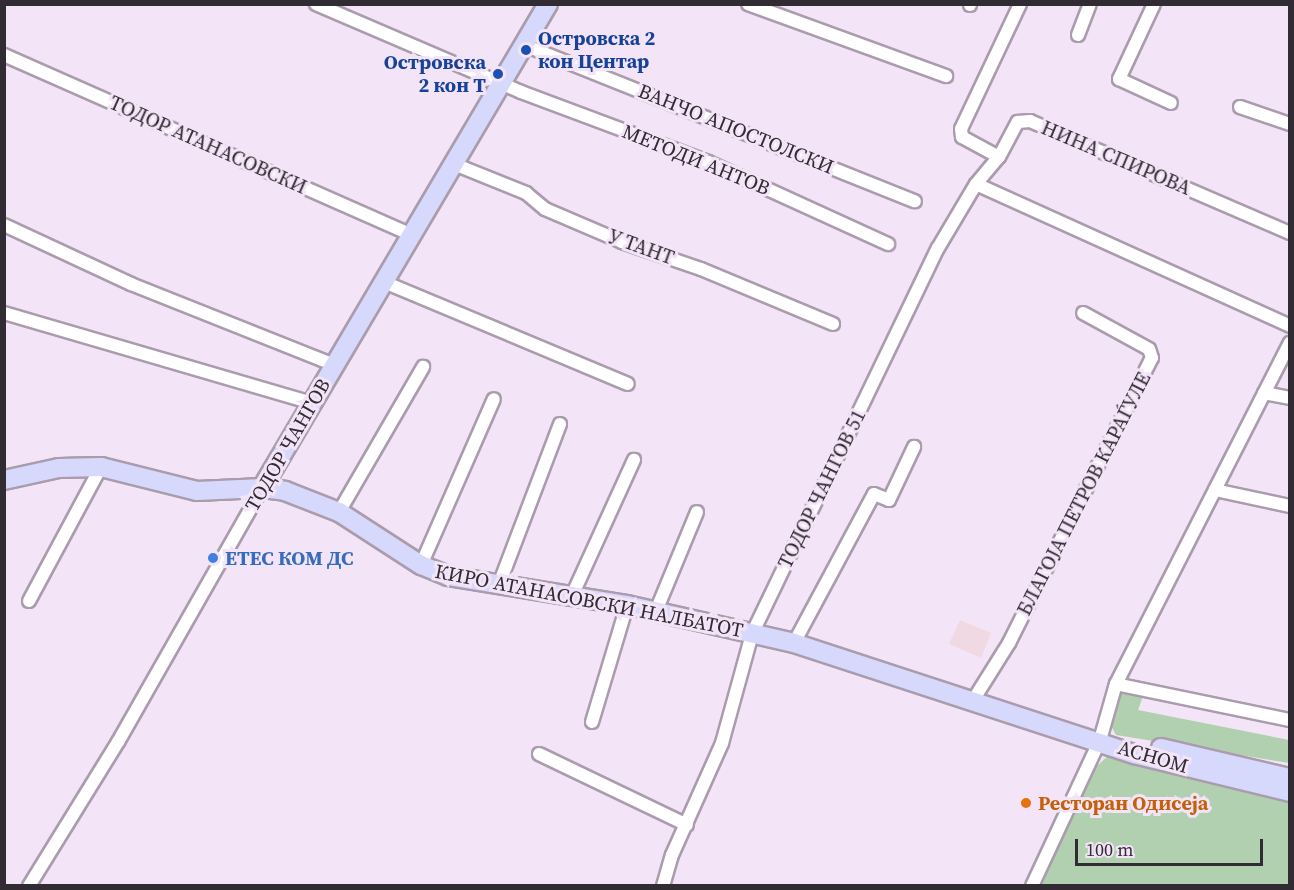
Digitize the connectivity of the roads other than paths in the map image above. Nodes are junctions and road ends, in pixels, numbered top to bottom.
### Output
1 (316, 4) edge
2 (548, 4) edge
3 (748, 4) edge
4 (1020, 4) edge
5 (1090, 4) edge
6 (1154, 4) edge
7 (1078, 35) dead end
8 (524, 45) junction
9 (4, 55) edge
10 (946, 76) dead end
11 (501, 83) junction
12 (1171, 103) dead end
13 (1240, 107) dead end
14 (1290, 124) edge
15 (999, 157) junction
16 (454, 164) junction
17 (976, 184) junction
18 (915, 201) dead end
19 (4, 225) edge
20 (1290, 233) edge
21 (412, 235) junction
22 (888, 244) dead end
23 (384, 282) junction
24 (4, 312) edge
25 (1083, 313) dead end
26 (833, 324) dead end
27 (1290, 326) edge
28 (1290, 343) edge
29 (335, 365) junction
30 (423, 367) dead end
31 (628, 384) dead end
32 (1264, 393) junction
33 (1290, 398) edge
34 (494, 399) dead end
35 (312, 403) junction
36 (560, 424) dead end
37 (914, 447) dead end
38 (634, 460) dead end
39 (101, 467) junction
40 (4, 480) edge
41 (262, 488) junction
42 (1215, 490) junction
43 (1290, 506) edge
44 (339, 512) junction
45 (697, 512) dead end
46 (421, 566) junction
47 (500, 582) junction
48 (571, 598) junction
49 (29, 601) dead end
50 (627, 604) junction
51 (656, 611) junction
52 (753, 634) junction
53 (794, 643) junction
54 (1116, 684) junction
55 (972, 702) junction
56 (1290, 720) edge
57 (592, 722) dead end
58 (1100, 740) junction
59 (539, 754) dead end
60 (1290, 778) edge
61 (1290, 792) edge
62 (687, 825) junction
63 (29, 885) edge
64 (663, 885) edge
65 (1032, 885) edge

1 - 11 street
2 - 8 street, ТОДОР ЧАНГОВ
3 - 10 street
4 - 15 street
5 - 7 street
6 - 12 street
8 - 11 street, ТОДОР ЧАНГОВ
8 - 18 street, ВАНЧО АПОСТОЛСКИ
9 - 21 street, ТОДОР АТАНАСОВСКИ
11 - 16 street, ТОДОР ЧАНГОВ
11 - 22 street, МЕТОДИ АНТОВ
13 - 14 street
15 - 17 street, ТОДОР ЧАНГОВ 51
15 - 20 street, НИНА СПИРОВА
16 - 21 street, ТОДОР ЧАНГОВ
16 - 26 street, У ТАНТ
17 - 27 street
17 - 52 street, ТОДОР ЧАНГОВ 51
19 - 29 street
21 - 23 street, ТОДОР ЧАНГОВ
23 - 29 street, ТОДОР ЧАНГОВ
23 - 31 street
24 - 35 street
25 - 55 street, БЛАГОЈА ПЕТРОВ КАРАЃУЛЕ
28 - 32 street
29 - 35 street, ТОДОР ЧАНГОВ
30 - 44 street
32 - 33 street
32 - 42 street
34 - 46 street
35 - 41 street, ТОДОР ЧАНГОВ
36 - 47 street
37 - 53 street
38 - 48 street
39 - 40 street, КИРО АТАНАСОВСКИ НАЛБАТОТ
39 - 41 street, КИРО АТАНАСОВСКИ НАЛБАТОТ
39 - 49 street
41 - 44 street, КИРО АТАНАСОВСКИ НАЛБАТОТ
41 - 63 street, ТОДОР ЧАНГОВ
42 - 43 street
42 - 54 street
44 - 46 street, КИРО АТАНАСОВСКИ НАЛБАТОТ
45 - 51 street
46 - 47 street, КИРО АТАНАСОВСКИ НАЛБАТОТ
47 - 48 street, КИРО АТАНАСОВСКИ НАЛБАТОТ
48 - 50 street, КИРО АТАНАСОВСКИ НАЛБАТОТ
50 - 51 street, КИРО АТАНАСОВСКИ НАЛБАТОТ
50 - 57 street
51 - 52 street, КИРО АТАНАСОВСКИ НАЛБАТОТ
52 - 53 street, КИРО АТАНАСОВСКИ НАЛБАТОТ
52 - 62 street, ТОДОР ЧАНГОВ 51
53 - 55 street, КИРО АТАНАСОВСКИ НАЛБАТОТ
54 - 56 street
54 - 58 street
55 - 58 street, КИРО АТАНАСОВСКИ НАЛБАТОТ
58 - 60 street, АСНОМ
58 - 61 street, АСНОМ
58 - 65 street
59 - 62 street
62 - 64 street, ТОДОР ЧАНГОВ 51

